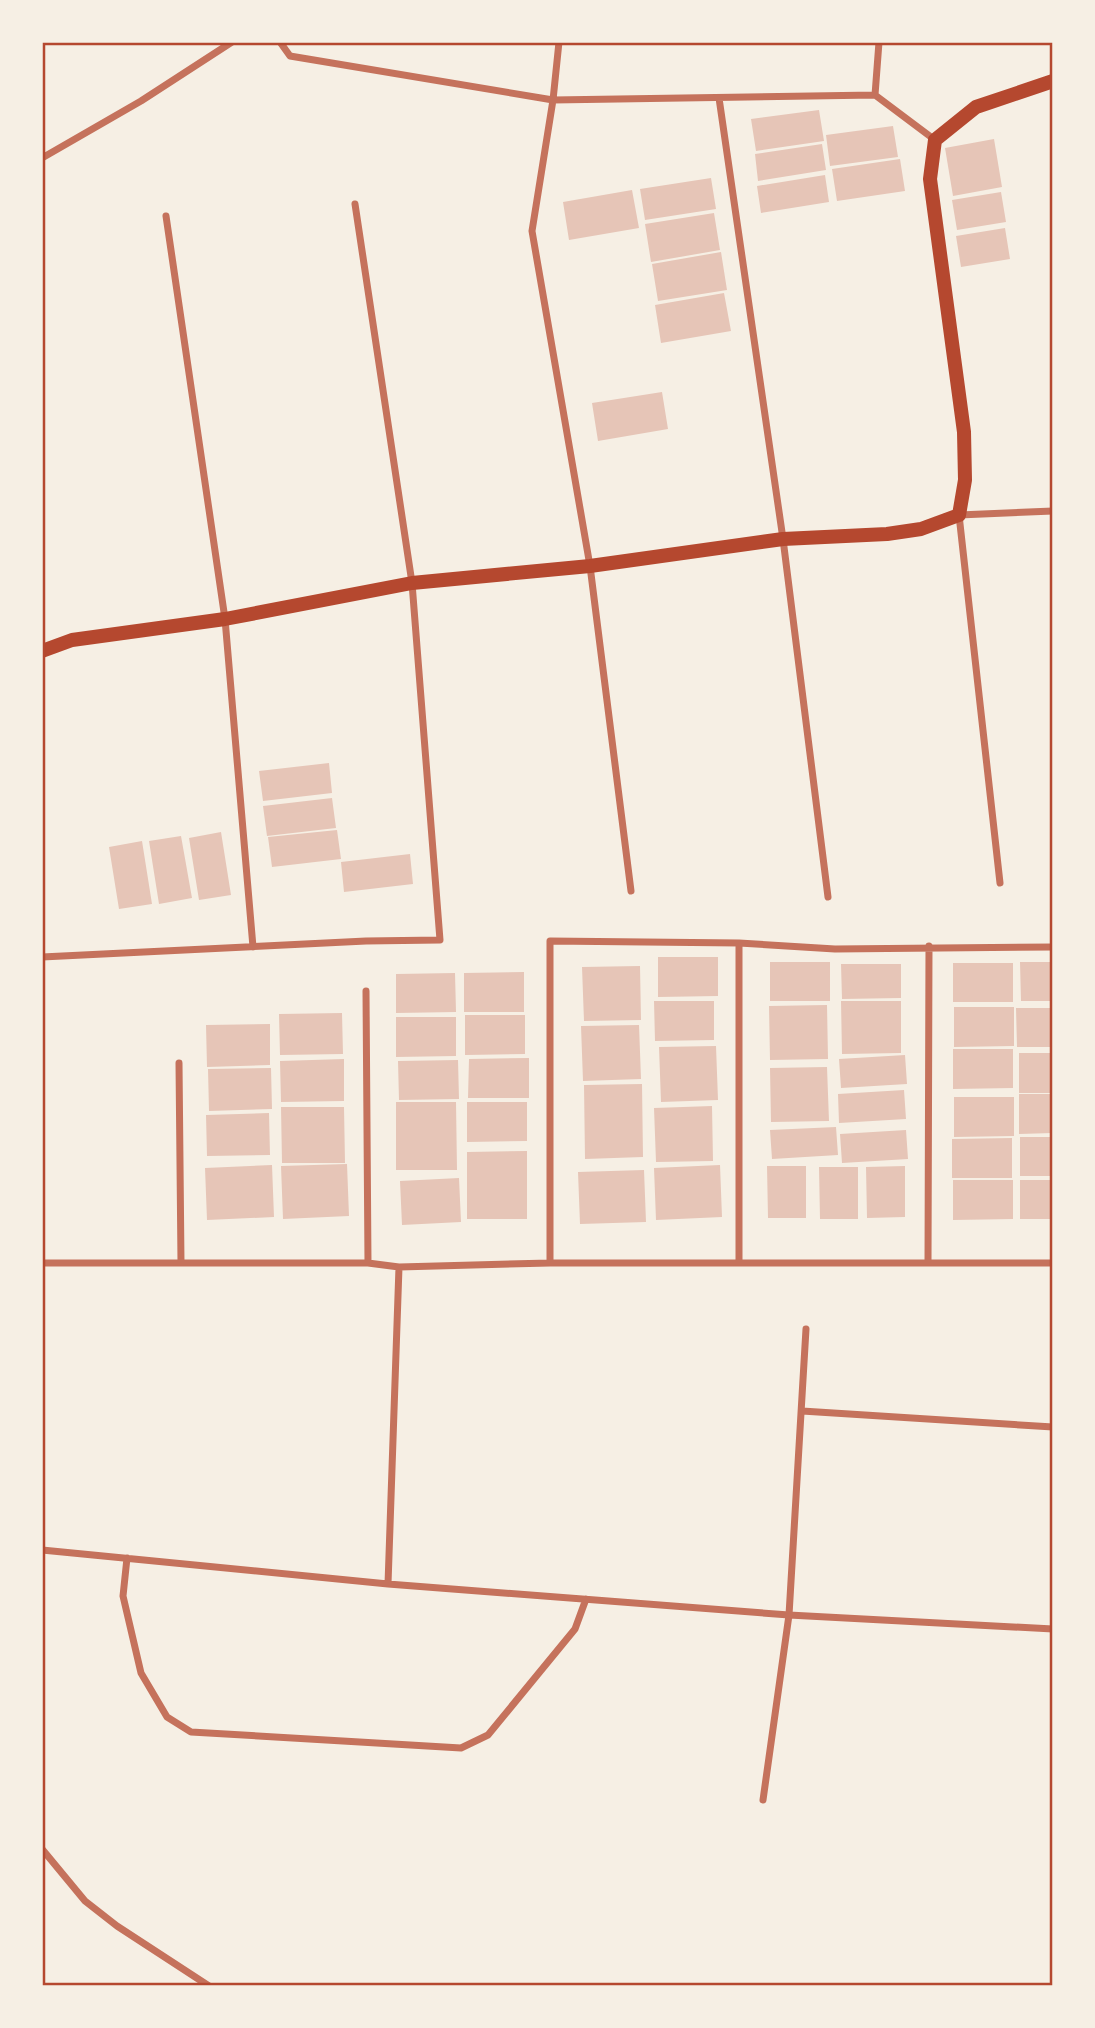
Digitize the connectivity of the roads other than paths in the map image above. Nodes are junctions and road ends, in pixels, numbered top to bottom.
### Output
1 (232, 42) edge
2 (280, 42) edge
3 (559, 42) edge
4 (879, 42) edge
5 (1053, 81) edge
6 (875, 95) junction
7 (719, 98) junction
8 (553, 100) junction
9 (935, 140) junction
10 (42, 158) edge
11 (355, 204) dead end
12 (166, 216) dead end
13 (1053, 511) edge
14 (959, 515) junction
15 (783, 539) junction
16 (590, 566) junction
17 (412, 583) junction
18 (225, 619) junction
19 (42, 651) edge
20 (1000, 883) dead end
21 (631, 891) dead end
22 (828, 897) dead end
23 (739, 943) junction
24 (929, 946) junction
25 (253, 947) junction
26 (1053, 947) edge
27 (42, 957) edge
28 (366, 991) dead end
29 (179, 1063) dead end
30 (42, 1263) edge
31 (181, 1263) junction
32 (368, 1263) junction
33 (550, 1263) junction
34 (739, 1263) junction
35 (928, 1263) junction
36 (1053, 1263) edge
37 (398, 1267) junction
38 (806, 1329) dead end
39 (802, 1411) junction
40 (1053, 1427) edge
41 (42, 1550) edge
42 (127, 1558) junction
43 (388, 1584) junction
44 (586, 1599) junction
45 (789, 1615) junction
46 (1053, 1629) edge
47 (764, 1800) dead end
48 (42, 1849) edge
49 (209, 1986) edge

1 - 10 street
2 - 8 street
3 - 8 street
4 - 6 street
5 - 9 main road
6 - 7 street
6 - 9 street
7 - 8 street
7 - 15 street
8 - 16 street
9 - 14 main road
11 - 17 street
12 - 18 street
13 - 14 street
14 - 15 main road
14 - 20 street
15 - 16 main road
15 - 22 street
16 - 17 main road
16 - 21 street
17 - 18 main road
17 - 25 street
18 - 19 main road
18 - 25 street
23 - 24 street
23 - 33 street
23 - 34 street
24 - 26 street
24 - 35 street
25 - 27 street
28 - 32 street
29 - 31 street
30 - 31 street
31 - 32 street
32 - 37 street
33 - 34 street
33 - 37 street
34 - 35 street
35 - 36 street
37 - 43 street
38 - 39 street
39 - 40 street
39 - 45 street
41 - 42 street
42 - 43 street
42 - 44 street
43 - 44 street
44 - 45 street
45 - 46 street
45 - 47 street
48 - 49 street

